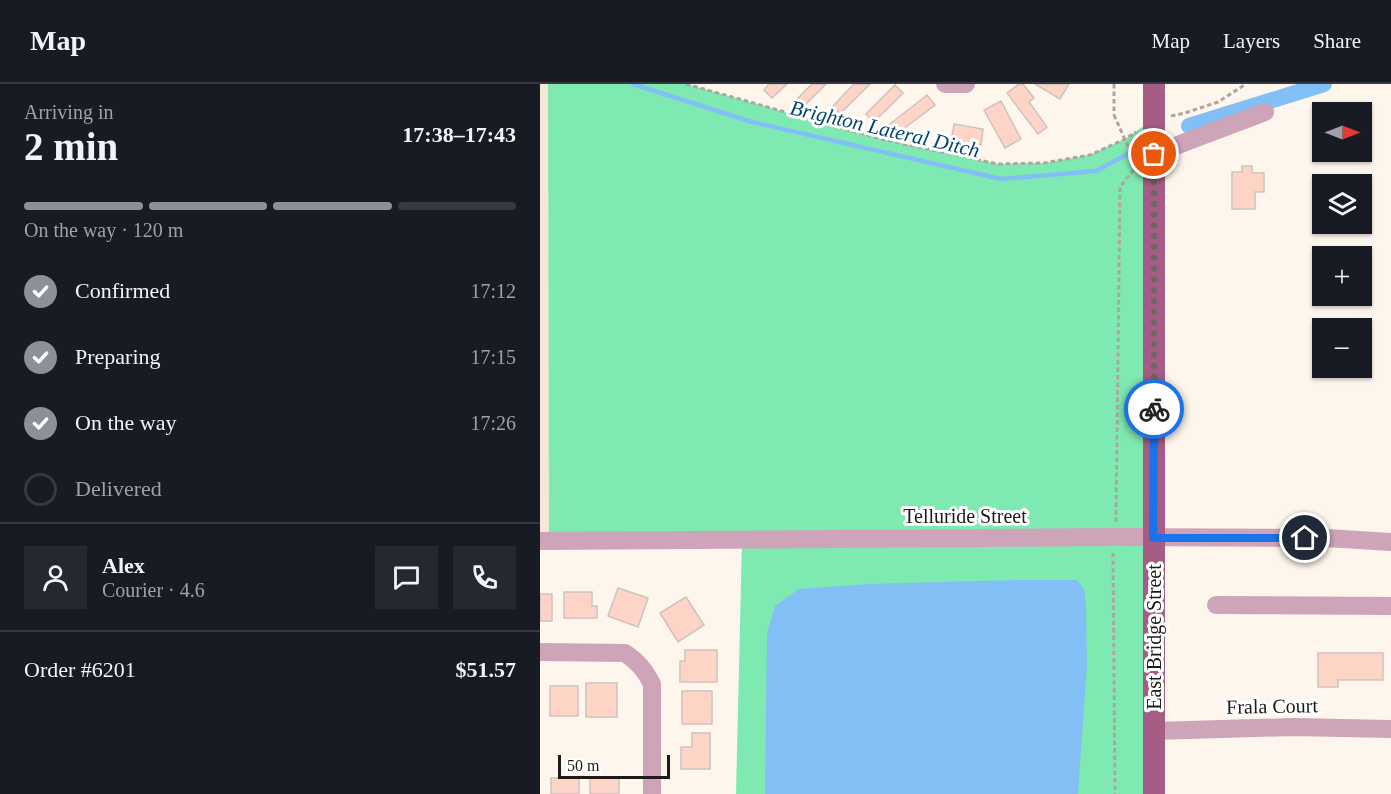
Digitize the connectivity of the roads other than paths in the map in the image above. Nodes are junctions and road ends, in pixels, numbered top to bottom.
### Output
1 (945, 84) edge
2 (966, 84) edge
3 (1154, 84) edge
4 (1265, 112) dead end
5 (1154, 154) junction
6 (1153, 538) junction
7 (540, 541) edge
8 (1391, 542) edge
9 (1216, 605) dead end
10 (1391, 606) edge
11 (540, 652) edge
12 (1391, 729) edge
13 (1154, 731) junction
14 (652, 794) edge
15 (1154, 794) edge

1 - 2 street
3 - 5 main road, East Bridge Street
4 - 5 street
5 - 6 main road, East Bridge Street
6 - 7 street, Telluride Street
6 - 8 street, Telluride Street
6 - 13 main road, East Bridge Street
9 - 10 street
11 - 14 street
12 - 13 street, Frala Court
13 - 15 main road, East Bridge Street

